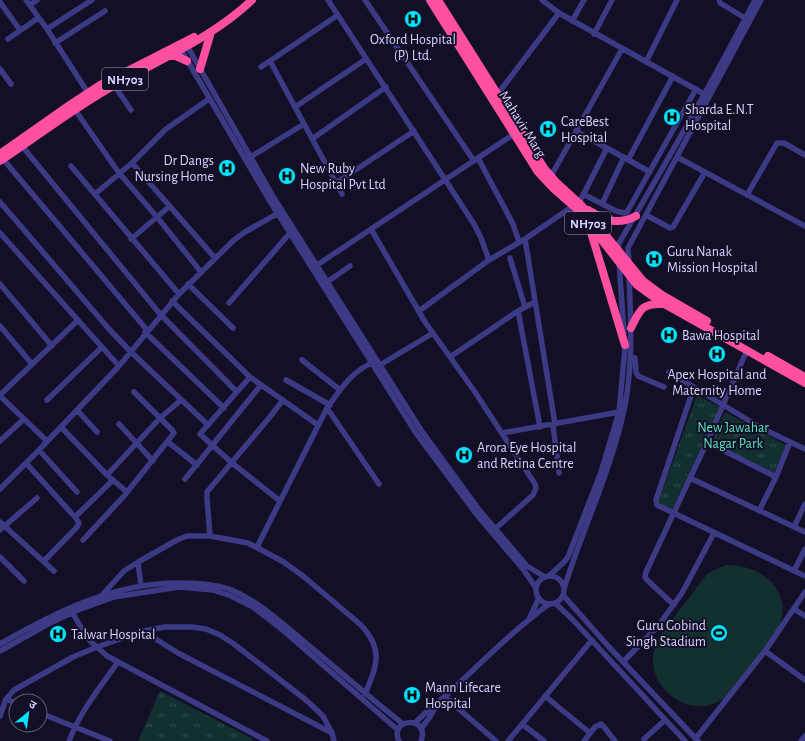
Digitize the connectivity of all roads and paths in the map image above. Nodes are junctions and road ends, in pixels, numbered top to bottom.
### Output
1 (26, 0) edge
2 (37, 0) edge
3 (92, 0) edge
4 (252, 0) edge
5 (328, 0) edge
6 (365, 0) edge
7 (430, 0) edge
8 (584, 0) edge
9 (612, 0) edge
10 (677, 0) edge
11 (720, 0) edge
12 (755, 0) edge
13 (762, 0) edge
14 (442, 1) edge
15 (545, 1) edge
16 (1, 4) edge
17 (241, 5) edge
18 (30, 6) junction
19 (105, 11) dead end
20 (559, 13) junction
21 (338, 15) junction
22 (38, 18) junction
23 (745, 18) junction
24 (572, 21) junction
25 (47, 29) junction
26 (20, 30) junction
27 (211, 32) junction
28 (594, 34) junction
29 (8, 39) dead end
30 (56, 43) junction
31 (182, 46) junction
32 (622, 49) junction
33 (169, 56) junction
34 (366, 59) junction
35 (187, 61) junction
36 (270, 61) junction
37 (646, 62) junction
38 (261, 68) dead end
39 (0, 69) edge
40 (200, 70) junction
41 (673, 76) junction
42 (11, 84) dead end
43 (114, 85) junction
44 (386, 87) junction
45 (696, 89) junction
46 (704, 94) junction
47 (497, 95) junction
48 (90, 96) junction
49 (209, 99) junction
50 (73, 107) junction
51 (295, 107) junction
52 (131, 110) dead end
53 (304, 124) junction
54 (414, 131) junction
55 (576, 131) junction
56 (514, 134) junction
57 (312, 139) junction
58 (22, 146) junction
59 (607, 148) junction
60 (805, 155) edge
61 (678, 157) junction
62 (1, 158) edge
63 (626, 158) junction
64 (248, 159) junction
65 (476, 159) junction
66 (132, 163) junction
67 (72, 166) dead end
68 (650, 172) junction
69 (705, 172) junction
70 (119, 173) junction
71 (551, 176) junction
72 (446, 180) junction
73 (336, 183) junction
74 (95, 194) junction
75 (342, 194) dead end
76 (583, 194) junction
77 (747, 194) junction
78 (0, 202) edge
79 (602, 204) junction
80 (578, 205) junction
81 (170, 206) junction
82 (280, 212) junction
83 (646, 215) junction
84 (636, 216) junction
85 (157, 217) junction
86 (588, 224) junction
87 (805, 226) edge
88 (371, 229) junction
89 (0, 233) edge
90 (290, 233) junction
91 (132, 239) junction
92 (525, 239) junction
93 (519, 242) junction
94 (618, 251) junction
95 (216, 258) junction
96 (510, 258) dead end
97 (488, 260) junction
98 (619, 263) junction
99 (628, 263) junction
100 (350, 266) dead end
101 (314, 267) junction
102 (201, 272) junction
103 (629, 275) junction
104 (327, 282) junction
105 (0, 284) edge
106 (188, 284) junction
107 (179, 294) junction
108 (172, 301) junction
109 (535, 302) junction
110 (229, 303) dead end
111 (664, 304) junction
112 (525, 307) junction
113 (419, 311) junction
114 (518, 311) junction
115 (160, 314) junction
116 (78, 321) junction
117 (0, 326) edge
118 (233, 328) dead end
119 (631, 328) junction
120 (146, 331) junction
121 (433, 333) junction
122 (625, 345) junction
123 (52, 346) junction
124 (102, 347) junction
125 (748, 350) junction
126 (130, 351) junction
127 (450, 357) junction
128 (631, 357) junction
129 (302, 360) dead end
130 (376, 363) junction
131 (32, 364) junction
132 (119, 366) junction
133 (669, 372) dead end
134 (805, 377) edge
135 (250, 378) junction
136 (286, 380) dead end
137 (805, 383) edge
138 (261, 385) junction
139 (664, 387) dead end
140 (694, 387) junction
141 (340, 390) junction
142 (134, 392) dead end
143 (237, 392) junction
144 (0, 395) edge
145 (47, 400) dead end
146 (181, 400) junction
147 (283, 400) junction
148 (724, 405) junction
149 (329, 406) junction
150 (224, 408) junction
151 (76, 410) junction
152 (621, 412) junction
153 (160, 418) junction
154 (24, 419) junction
155 (119, 424) dead end
156 (554, 424) junction
157 (318, 425) junction
158 (61, 426) junction
159 (208, 426) junction
160 (540, 427) junction
161 (97, 432) dead end
162 (502, 433) junction
163 (0, 441) edge
164 (47, 441) junction
165 (168, 442) junction
166 (707, 442) junction
167 (790, 442) junction
168 (136, 444) junction
169 (212, 446) junction
170 (805, 449) edge
171 (39, 450) junction
172 (153, 461) junction
173 (26, 463) junction
174 (232, 463) junction
175 (196, 465) junction
176 (559, 473) dead end
177 (107, 475) junction
178 (776, 477) junction
179 (690, 478) junction
180 (113, 480) junction
181 (185, 480) dead end
182 (379, 484) dead end
183 (0, 489) edge
184 (77, 492) dead end
185 (127, 492) junction
186 (37, 498) dead end
187 (280, 501) junction
188 (805, 504) edge
189 (759, 511) junction
190 (673, 514) junction
191 (75, 517) junction
192 (0, 522) edge
193 (794, 527) junction
194 (2, 528) edge
195 (495, 529) junction
196 (805, 532) edge
197 (714, 533) junction
198 (210, 536) junction
199 (83, 540) dead end
200 (257, 547) junction
201 (805, 548) edge
202 (0, 557) edge
203 (44, 561) junction
204 (138, 562) junction
205 (54, 571) dead end
206 (794, 571) junction
207 (805, 576) edge
208 (547, 577) junction
209 (24, 581) dead end
210 (141, 586) junction
211 (536, 588) junction
212 (563, 592) junction
213 (805, 592) edge
214 (103, 594) junction
215 (539, 598) junction
216 (552, 603) junction
217 (674, 606) junction
218 (794, 609) junction
219 (72, 612) junction
220 (805, 616) edge
221 (529, 619) junction
222 (143, 631) junction
223 (592, 640) junction
224 (0, 644) edge
225 (97, 647) junction
226 (609, 647) junction
227 (0, 651) edge
228 (765, 651) junction
229 (604, 653) junction
230 (118, 662) junction
231 (623, 662) junction
232 (805, 680) edge
233 (366, 694) junction
234 (545, 696) junction
235 (445, 697) junction
236 (6, 699) joint
237 (437, 704) junction
238 (0, 716) edge
239 (48, 716) edge
240 (665, 720) junction
241 (415, 723) junction
242 (403, 724) junction
243 (522, 724) junction
244 (74, 727) junction
245 (421, 728) junction
246 (398, 730) junction
247 (332, 733) junction
248 (590, 733) junction
249 (805, 736) edge
250 (644, 739) dead end
251 (422, 740) edge
252 (697, 740) edge
253 (69, 741) edge
254 (110, 741) edge
255 (268, 741) edge
256 (334, 741) edge
257 (399, 741) edge
258 (496, 741) edge
259 (508, 741) edge
260 (544, 741) edge
261 (584, 741) edge
262 (615, 741) edge
263 (685, 741) edge
264 (801, 741) edge

1 - 18 street
2 - 18 street
3 - 25 street
4 - 17 highway, NH703
5 - 21 street
6 - 65 street
7 - 56 highway, Mahavir Marg / NH703
8 - 24 street
9 - 28 street
10 - 37 street
11 - 23 street
12 - 23 street
13 - 61 street
14 - 47 highway, Mahavir Marg / NH703
15 - 20 street
16 - 26 street
17 - 27 highway, NH703
17 - 31 highway, NH703
18 - 22 street
19 - 30 street
20 - 24 street
20 - 47 street
21 - 34 street
21 - 36 street
22 - 25 street
22 - 26 street
23 - 46 street
24 - 28 street
25 - 30 street
26 - 29 street
27 - 31 highway, NH703
27 - 40 highway
28 - 32 street
30 - 48 street
31 - 33 highway, NH703
31 - 35 street
31 - 40 street
31 - 48 highway, NH703
32 - 37 street
32 - 55 street
33 - 35 highway
33 - 43 highway, NH703
34 - 44 street
34 - 51 street
35 - 49 street
36 - 38 street
36 - 51 street
37 - 41 street
39 - 42 street
40 - 64 street
41 - 45 street
41 - 63 street
43 - 48 highway, NH703
43 - 52 street
44 - 54 street
44 - 57 street
45 - 46 street
45 - 68 street
46 - 84 street
47 - 71 highway, Mahavir Marg / NH703
48 - 50 highway, NH703
49 - 64 street
49 - 66 street
50 - 58 highway, NH703
50 - 62 highway, NH703
50 - 70 street
51 - 53 street
53 - 57 street
53 - 64 street
54 - 72 street
54 - 73 street
55 - 59 street
55 - 71 street
56 - 65 street
56 - 80 highway, Mahavir Marg / NH703
57 - 73 street
58 - 62 highway, NH703
58 - 115 street
59 - 63 street
59 - 76 street
60 - 77 street
61 - 69 street
61 - 83 street
62 - 120 street
63 - 68 street
63 - 79 street
64 - 82 street
65 - 72 street
65 - 93 street
66 - 70 street
66 - 81 street
67 - 74 street
68 - 79 street
69 - 77 street
69 - 83 street
70 - 74 street
70 - 85 street
71 - 80 highway, Mahavir Marg / NH703
72 - 88 street
72 - 97 street
73 - 75 street
74 - 91 street
76 - 79 street
76 - 80 street
77 - 87 street
78 - 126 street
80 - 84 highway
80 - 86 highway, Mahavir Marg / NH703
80 - 92 street
80 - 94 highway, Mahavir Marg / NH703
81 - 85 street
81 - 95 street
82 - 90 street
82 - 95 street
82 - 101 street
83 - 99 street
84 - 94 street
85 - 91 street
85 - 102 street
86 - 98 highway, Mahavir Marg / NH703
86 - 122 highway
88 - 101 street
88 - 113 street
89 - 116 street
90 - 101 street
90 - 110 street
91 - 107 street
92 - 93 street
92 - 109 street
93 - 97 street
94 - 98 street
94 - 99 highway, Mahavir Marg / NH703
95 - 102 street
96 - 112 street
97 - 113 street
98 - 103 highway, Mahavir Marg / NH703
98 - 122 street
99 - 103 street
99 - 134 highway, Mahavir Marg / NH703
100 - 104 street
101 - 104 street
101 - 130 street
102 - 106 street
103 - 111 highway, Mahavir Marg / NH703
103 - 119 street
104 - 130 street
105 - 123 street
106 - 107 street
106 - 118 street
107 - 108 street
108 - 115 street
108 - 135 street
109 - 112 street
109 - 156 street
111 - 119 highway
111 - 125 highway, Mahavir Marg / NH703
112 - 114 street
113 - 121 street
114 - 127 street
114 - 160 street
115 - 120 street
115 - 143 street
116 - 123 street
116 - 124 street
117 - 131 street
119 - 128 street
120 - 126 street
120 - 150 street
121 - 127 street
121 - 130 street
122 - 152 street
123 - 131 street
124 - 132 street
124 - 145 street
125 - 137 highway, Mahavir Marg / NH703
125 - 148 street
126 - 132 street
126 - 146 street
127 - 162 street
128 - 139 street
128 - 152 street
129 - 141 street
130 - 141 street
130 - 195 street
130 - 211 street
131 - 144 street
132 - 151 street
133 - 140 street
135 - 138 street
135 - 143 street
136 - 149 street
138 - 147 street
138 - 169 street
140 - 148 street
140 - 190 street
141 - 149 street
142 - 153 street
143 - 150 street
144 - 154 street
146 - 153 street
146 - 159 street
147 - 157 street
147 - 174 street
148 - 166 street
148 - 167 street
149 - 157 street
149 - 182 street
150 - 159 street
151 - 158 street
151 - 161 street
152 - 156 street
152 - 208 street
152 - 212 street
153 - 165 street
153 - 168 street
154 - 163 street
154 - 164 street
155 - 168 street
156 - 160 street
156 - 176 street
157 - 187 street
158 - 164 street
158 - 177 street
159 - 169 street
160 - 162 street
162 - 195 street
164 - 171 street
165 - 172 street
165 - 175 street
166 - 178 street
166 - 179 street
167 - 170 street
167 - 178 street
168 - 172 street
168 - 177 street
169 - 174 street
169 - 175 street
171 - 173 street
171 - 184 street
172 - 185 street
173 - 183 street
173 - 191 street
174 - 187 street
174 - 198 street
175 - 181 street
177 - 180 street
178 - 189 street
179 - 189 street
179 - 190 street
180 - 185 street
180 - 191 street
185 - 199 street
186 - 194 street
187 - 200 street
188 - 193 street
189 - 193 street
190 - 197 street
190 - 217 street
191 - 203 street
192 - 194 street
193 - 196 street
194 - 203 street
195 - 208 street
197 - 206 street
197 - 217 street
198 - 200 street
198 - 204 street
200 - 233 street
201 - 206 street
202 - 209 street
203 - 205 street
204 - 210 street
204 - 214 street
206 - 207 street
208 - 211 street
208 - 212 street
210 - 214 street
210 - 233 street
211 - 215 street
212 - 216 street
212 - 226 street
213 - 218 street
214 - 224 street
215 - 216 street
215 - 221 street
216 - 221 street
216 - 223 street
217 - 231 street
218 - 220 street
218 - 228 street
219 - 225 street
219 - 227 street
219 - 246 street
221 - 235 street
222 - 225 street
222 - 247 street
222 - 247 street
223 - 229 street
223 - 234 street
225 - 230 street
225 - 236 street
226 - 229 street
226 - 231 street
228 - 232 street
228 - 252 street
229 - 240 street
230 - 244 street
230 - 255 street
231 - 252 street
233 - 242 street
234 - 243 street
234 - 248 street
235 - 237 street
235 - 258 street
236 - 238 street
237 - 241 street
237 - 245 street
239 - 244 street
240 - 250 street
240 - 263 street
241 - 242 street
241 - 245 street
242 - 246 street
243 - 259 street
243 - 260 street
244 - 253 street
244 - 254 street
245 - 251 street
246 - 257 street
247 - 256 street
248 - 261 street
248 - 262 street
249 - 264 street

